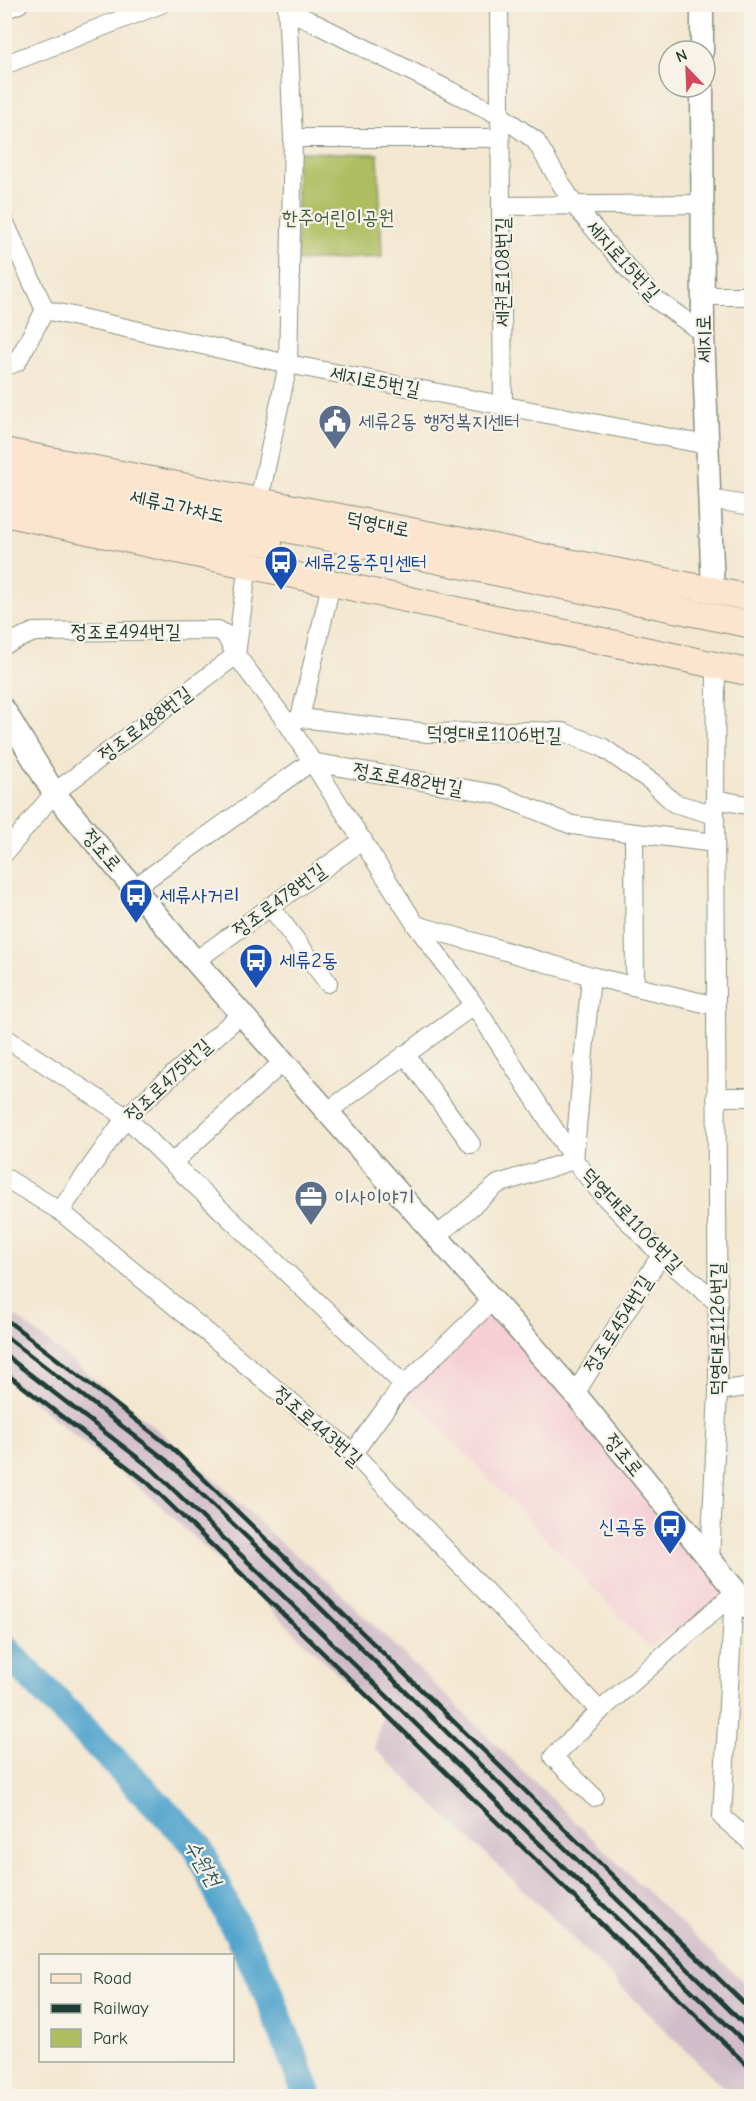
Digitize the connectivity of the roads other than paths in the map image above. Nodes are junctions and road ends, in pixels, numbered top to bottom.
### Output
1 (19, 4) edge
2 (161, 4) edge
3 (499, 4) edge
4 (702, 4) edge
5 (288, 8) edge
6 (4, 10) edge
7 (702, 39) edge
8 (4, 65) edge
9 (702, 99) edge
10 (501, 116) junction
11 (293, 138) junction
12 (500, 138) junction
13 (702, 204) junction
14 (574, 205) junction
15 (501, 206) junction
16 (4, 221) edge
17 (9, 241) edge
18 (703, 296) junction
19 (752, 296) edge
20 (45, 310) junction
21 (703, 333) junction
22 (288, 364) junction
23 (4, 367) edge
24 (502, 405) junction
25 (707, 445) junction
26 (4, 451) edge
27 (4, 471) edge
28 (4, 492) edge
29 (709, 499) junction
30 (259, 501) junction
31 (752, 506) edge
32 (4, 513) edge
33 (347, 550) junction
34 (248, 564) junction
35 (331, 584) junction
36 (713, 591) junction
37 (752, 598) edge
38 (752, 625) edge
39 (752, 643) edge
40 (4, 645) edge
41 (236, 655) junction
42 (716, 666) junction
43 (752, 673) edge
44 (4, 710) edge
45 (294, 721) junction
46 (311, 762) junction
47 (54, 793) junction
48 (752, 806) edge
49 (715, 807) junction
50 (634, 833) junction
51 (363, 840) junction
52 (715, 843) junction
53 (4, 854) edge
54 (134, 888) junction
55 (270, 906) junction
56 (416, 925) junction
57 (195, 961) junction
58 (591, 976) junction
59 (328, 983) dead end
60 (635, 986) junction
61 (474, 1005) junction
62 (716, 1006) junction
63 (242, 1014) junction
64 (4, 1037) edge
65 (405, 1054) junction
66 (284, 1061) junction
67 (716, 1097) junction
68 (752, 1097) edge
69 (328, 1111) junction
70 (126, 1117) junction
71 (471, 1143) dead end
72 (574, 1160) junction
73 (172, 1163) junction
74 (4, 1177) edge
75 (60, 1211) junction
76 (436, 1237) junction
77 (661, 1255) junction
78 (492, 1301) junction
79 (718, 1303) junction
80 (752, 1386) edge
81 (402, 1387) junction
82 (718, 1391) junction
83 (575, 1394) junction
84 (353, 1454) junction
85 (710, 1561) junction
86 (734, 1593) junction
87 (752, 1611) edge
88 (600, 1711) junction
89 (594, 1797) dead end
90 (752, 1843) edge

1 - 6 street
2 - 8 street
3 - 10 street, 세권로108번길
4 - 7 street
5 - 10 street
5 - 11 street
9 - 13 street, 세지로
10 - 12 street, 세권로108번길
10 - 14 street, 세지로15번길
11 - 12 street
11 - 22 street
12 - 15 street, 세권로108번길
13 - 14 street, 세지로15번길
13 - 18 street, 세지로
14 - 15 street, 세지로15번길
14 - 21 street, 세지로15번길
15 - 24 street, 세권로108번길
16 - 17 street
17 - 20 street
18 - 19 street
18 - 21 street, 세지로
20 - 22 street, 세지로5번길
20 - 23 street
21 - 25 street, 세지로
22 - 24 street, 세지로5번길
22 - 30 street
24 - 25 street, 세지로5번길
25 - 29 street, 세지로
26 - 30 main road, 덕영대로
27 - 33 main road, 세류고가차도
28 - 33 main road, 세류고가차도
29 - 31 street
29 - 36 street, 세지로
30 - 36 main road, 덕영대로
32 - 34 main road
33 - 38 main road, 덕영대로
33 - 39 main road, 덕영대로
34 - 35 main road
34 - 41 street
35 - 42 main road
35 - 45 street
36 - 37 main road, 덕영대로
40 - 41 street, 정조로494번길
41 - 45 street, 덕영대로1106번길
41 - 47 street, 정조로488번길
42 - 43 main road
42 - 49 street, 덕영대로1126번길
44 - 47 street, 정조로
45 - 46 street, 덕영대로1106번길
45 - 49 street, 덕영대로1106번길
46 - 50 street, 정조로482번길
46 - 51 street, 덕영대로1106번길
46 - 54 street
47 - 53 street, 정조로488번길
47 - 54 street, 정조로
48 - 49 street
49 - 52 street, 덕영대로1126번길
50 - 52 street, 정조로482번길
50 - 60 street
51 - 55 street, 정조로478번길
51 - 56 street, 덕영대로1106번길
52 - 62 street, 덕영대로1126번길
54 - 57 street, 정조로
55 - 57 street, 정조로478번길
55 - 59 street
56 - 58 street
56 - 61 street, 덕영대로1106번길
57 - 63 street, 정조로
58 - 60 street
58 - 72 street, 덕영대로1106번길
60 - 62 street
61 - 65 street
61 - 72 street, 덕영대로1106번길
62 - 67 street, 덕영대로1126번길
63 - 66 street, 정조로
63 - 70 street, 정조로475번길
64 - 70 street
65 - 69 street
65 - 71 street
66 - 69 street, 정조로
66 - 73 street
67 - 68 street
67 - 79 street, 덕영대로1126번길
69 - 76 street, 정조로
70 - 73 street
70 - 75 street, 정조로475번길
72 - 76 street
72 - 77 street, 덕영대로1106번길
73 - 81 street
74 - 75 street, 정조로443번길
75 - 84 street, 정조로443번길
76 - 78 street, 정조로
77 - 79 street, 덕영대로1106번길
77 - 83 street, 정조로454번길
78 - 81 street
78 - 83 street, 정조로
79 - 82 street, 덕영대로1126번길
80 - 82 street
81 - 84 street
82 - 85 street, 덕영대로1126번길
83 - 85 street, 정조로
84 - 88 street, 정조로443번길
85 - 86 street, 정조로
86 - 87 street, 정조로
86 - 88 street
86 - 90 street
88 - 89 street

